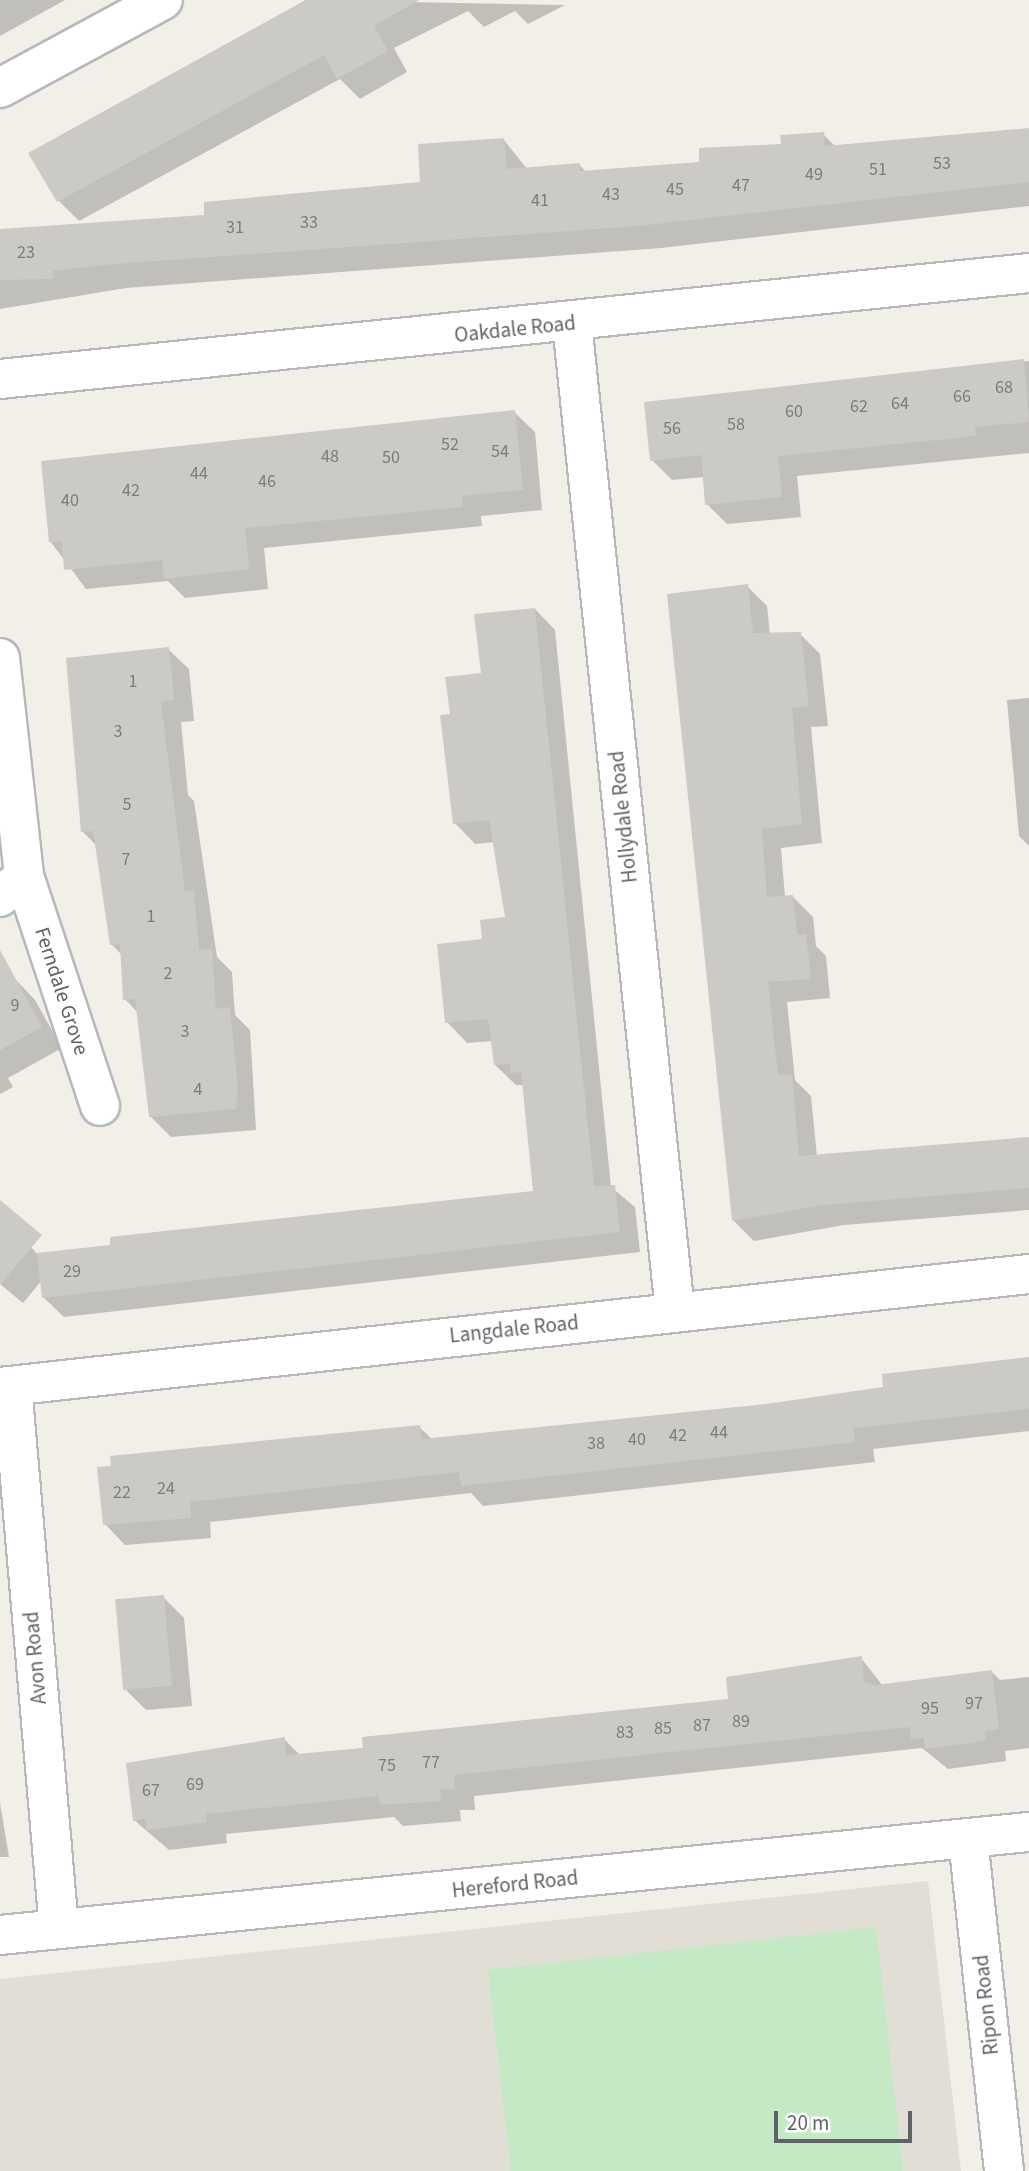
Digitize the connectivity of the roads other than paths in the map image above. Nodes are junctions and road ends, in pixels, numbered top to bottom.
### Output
1 (163, 0) edge
2 (0, 88) edge
3 (1029, 273) edge
4 (572, 323) junction
5 (0, 379) edge
6 (0, 658) edge
7 (12, 886) edge
8 (100, 1106) dead end
9 (1029, 1274) edge
10 (675, 1311) junction
11 (6, 1386) edge
12 (1029, 1832) edge
13 (968, 1839) junction
14 (59, 1929) junction
15 (0, 1935) edge
16 (1004, 2171) edge

1 - 2 street
3 - 4 street, Oakdale Road
4 - 5 street, Oakdale Road
4 - 10 street, Hollydale Road
6 - 7 street, Ferndale Grove
7 - 8 street, Ferndale Grove
9 - 10 street, Langdale Road
10 - 11 street, Langdale Road
11 - 14 street, Avon Road
12 - 13 street, Hereford Road
13 - 14 street, Hereford Road
13 - 16 street, Ripon Road
14 - 15 street, Hereford Road

